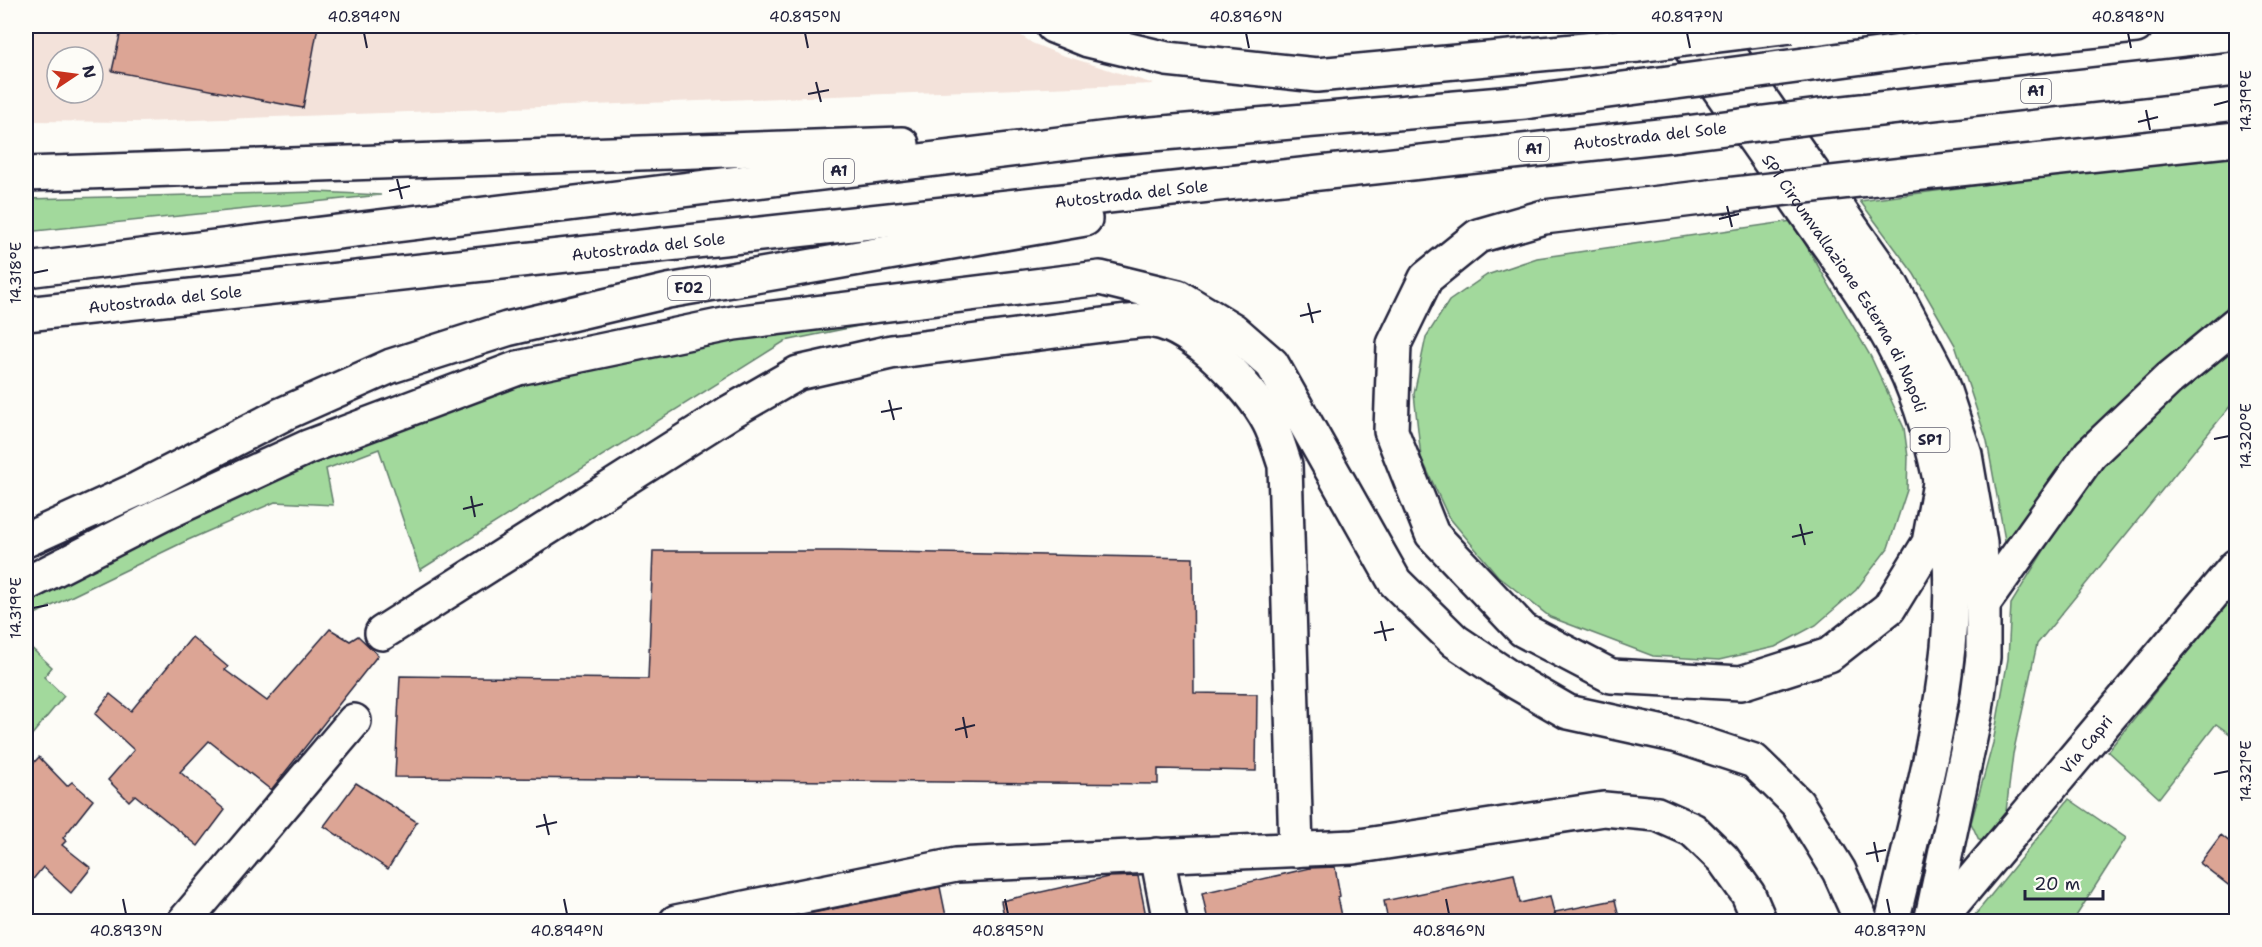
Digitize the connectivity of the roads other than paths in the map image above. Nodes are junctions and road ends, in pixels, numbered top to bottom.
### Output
1 (1053, 26) edge
2 (1675, 26) edge
3 (1710, 26) edge
4 (1791, 26) edge
5 (2136, 26) edge
6 (2236, 69) edge
7 (1117, 137) junction
8 (2236, 140) edge
9 (1391, 164) junction
10 (26, 174) edge
11 (26, 270) edge
12 (26, 314) edge
13 (2236, 324) edge
14 (1940, 483) junction
15 (26, 540) edge
16 (2236, 566) edge
17 (26, 584) edge
18 (1983, 604) junction
19 (382, 633) dead end
20 (354, 722) dead end
21 (1296, 850) junction
22 (1157, 855) junction
23 (184, 921) edge
24 (676, 921) edge
25 (1170, 921) edge
26 (1760, 921) edge
27 (1862, 921) edge
28 (1892, 921) edge
29 (1931, 921) edge
30 (1937, 921) edge

1 - 4 main road, bridge
2 - 14 main road, SP1 Circumvallazione Esterna di Napoli / SP1
3 - 18 main road, SP1 Circumvallazione Esterna di Napoli / SP1
5 - 7 main road, A1, bridge
6 - 9 main road, Autostrada del Sole / A1, bridge
7 - 10 main road
7 - 11 main road, A1
8 - 14 main road, bridge
9 - 12 main road, Autostrada del Sole / A1
9 - 15 main road, F02
13 - 18 main road
14 - 28 main road, SP1 Circumvallazione Esterna di Napoli / SP1
16 - 30 main road, Via Capri
17 - 27 main road
18 - 29 main road, SP1 Circumvallazione Esterna di Napoli / SP1
19 - 21 main road
20 - 23 main road
21 - 22 main road
21 - 26 main road
22 - 24 main road
22 - 25 main road

